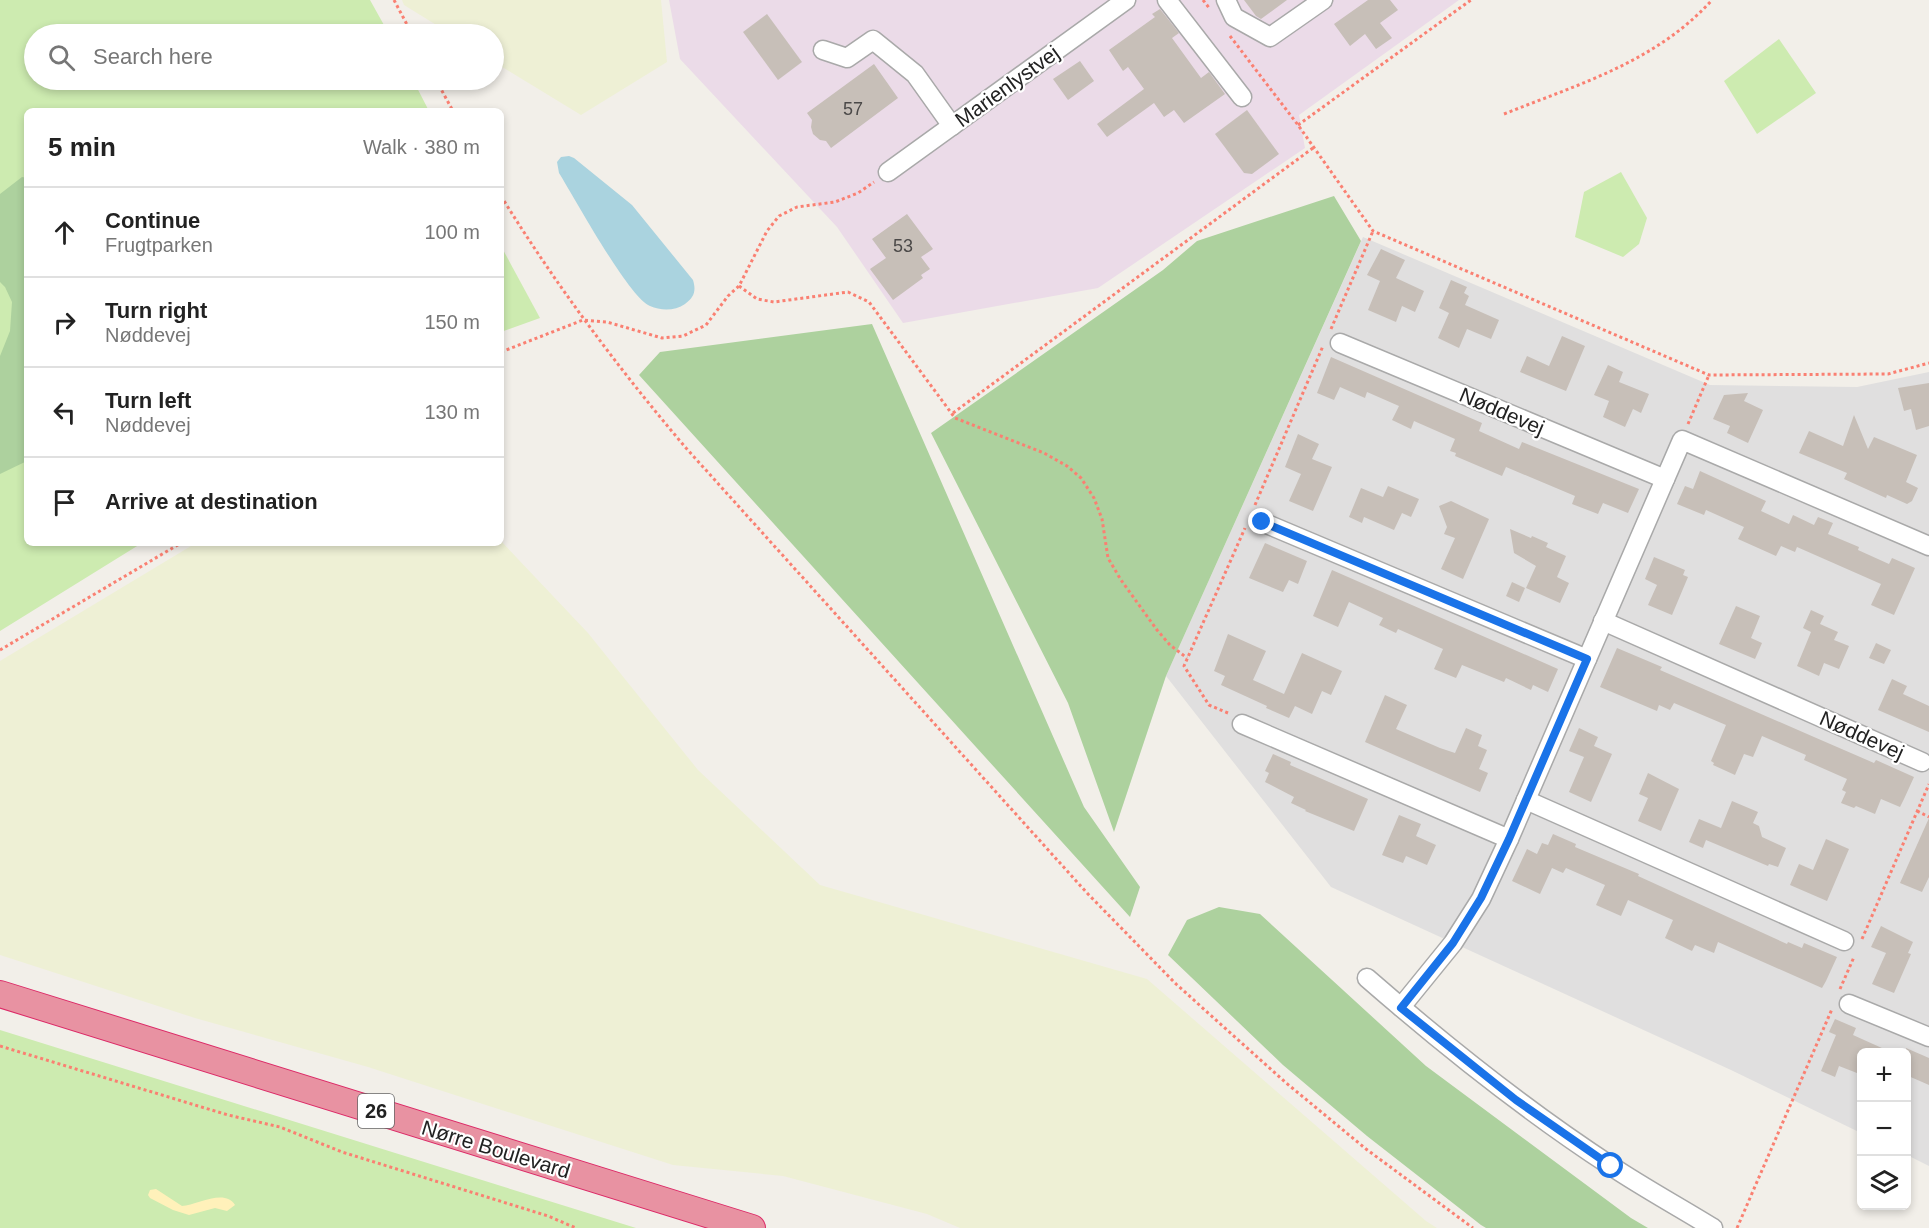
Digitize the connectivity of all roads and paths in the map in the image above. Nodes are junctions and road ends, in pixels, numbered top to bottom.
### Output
1 (394, 0) edge
2 (1126, 0) edge
3 (1167, 0) edge
4 (1203, 0) edge
5 (1226, 0) edge
6 (1323, 0) edge
7 (1471, 0) edge
8 (1712, 0) edge
9 (1210, 9) dead end
10 (407, 24) edge
11 (1230, 36) dead end
12 (823, 50) dead end
13 (441, 90) edge
14 (1242, 97) dead end
15 (451, 108) edge
16 (1504, 114) dead end
17 (1298, 125) junction
18 (952, 126) junction
19 (1313, 148) junction
20 (888, 172) joint
21 (504, 201) edge
22 (1372, 231) junction
23 (739, 286) junction
24 (583, 320) junction
25 (1340, 343) dead end
26 (504, 351) edge
27 (1929, 363) edge
28 (1709, 375) junction
29 (953, 413) junction
30 (1682, 440) junction
31 (1665, 479) junction
32 (1254, 518) junction
33 (1928, 542) edge
34 (176, 546) edge
35 (1603, 621) junction
36 (0, 650) edge
37 (1187, 657) junction
38 (1587, 659) junction
39 (1242, 724) joint
40 (1922, 762) dead end
41 (1526, 800) junction
42 (1917, 812) dead end
43 (1929, 818) edge
44 (1509, 839) junction
45 (1844, 941) dead end
46 (1367, 978) dead end
47 (0, 994) edge
48 (1849, 1004) dead end
49 (1401, 1008) junction
50 (1929, 1037) edge
51 (0, 1046) edge
52 (576, 1228) edge
53 (752, 1228) edge
54 (1473, 1228) edge
55 (1713, 1228) edge

1 - 10 path
2 - 18 street, Marienlystvej
3 - 14 street
4 - 9 path
5 - 6 street
7 - 17 path
8 - 16 path
11 - 17 path
12 - 18 street
13 - 15 path
17 - 19 path
18 - 20 street, Marienlystvej
19 - 22 path
19 - 29 path
20 - 23 path
21 - 24 path
22 - 28 path
22 - 32 path
23 - 24 path
23 - 29 path
24 - 26 path
24 - 54 path
25 - 31 street, Nøddevej
27 - 28 path
28 - 30 path
29 - 37 path
30 - 31 street
30 - 33 street
31 - 35 street
32 - 37 path
32 - 38 street
34 - 36 path
35 - 38 street
35 - 40 street, Nøddevej
37 - 39 path
38 - 41 street
39 - 44 street
41 - 44 street
41 - 45 street
42 - 43 path
44 - 49 street
46 - 49 street
47 - 53 highway, Nørre Boulevard / 26
48 - 50 street
49 - 55 street
51 - 52 path

